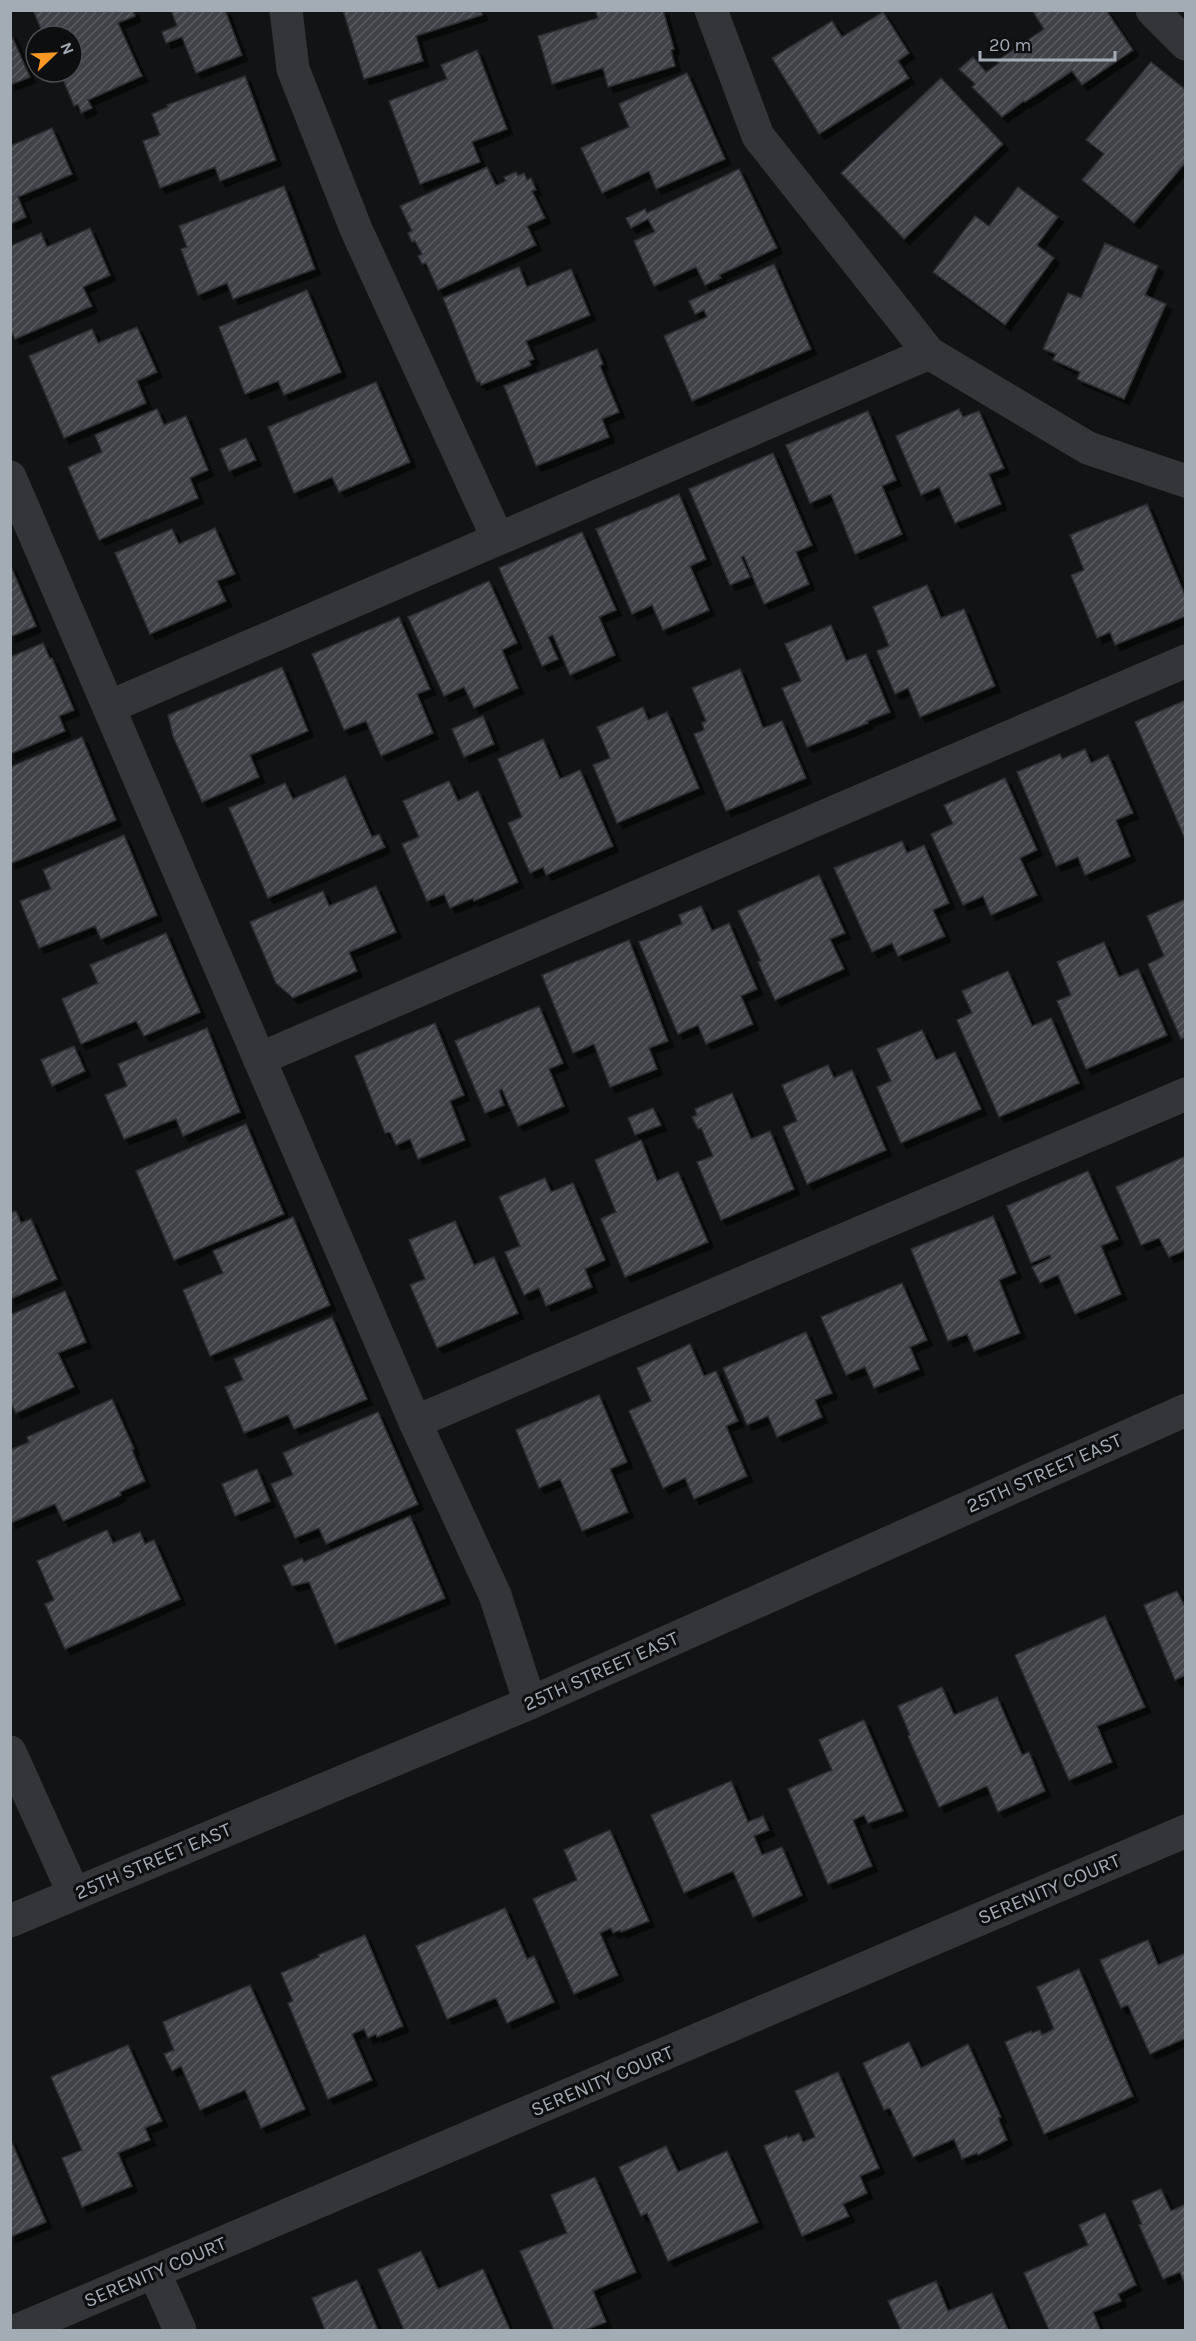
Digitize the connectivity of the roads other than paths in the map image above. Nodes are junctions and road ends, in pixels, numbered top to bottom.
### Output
1 (286, 10) edge
2 (711, 10) edge
3 (1152, 10) edge
4 (1185, 44) edge
5 (929, 353) junction
6 (10, 477) edge
7 (1185, 481) edge
8 (498, 539) junction
9 (1185, 661) edge
10 (109, 707) junction
11 (260, 1059) junction
12 (1185, 1094) edge
13 (1185, 1410) edge
14 (415, 1422) junction
15 (530, 1703) junction
16 (10, 1752) edge
17 (1185, 1831) edge
18 (75, 1894) junction
19 (10, 1921) edge
20 (154, 2272) junction
21 (18, 2331) edge
22 (180, 2331) edge

1 - 8 street
2 - 5 street
3 - 4 street
5 - 7 street
5 - 8 street
6 - 10 street
8 - 10 street
9 - 11 street
10 - 11 street
11 - 14 street
12 - 14 street
13 - 15 street, 25TH STREET EAST
14 - 15 street
15 - 18 street, 25TH STREET EAST
16 - 18 street
17 - 20 street, SERENITY COURT
18 - 19 street, 25TH STREET EAST
20 - 21 street, SERENITY COURT
20 - 22 street

